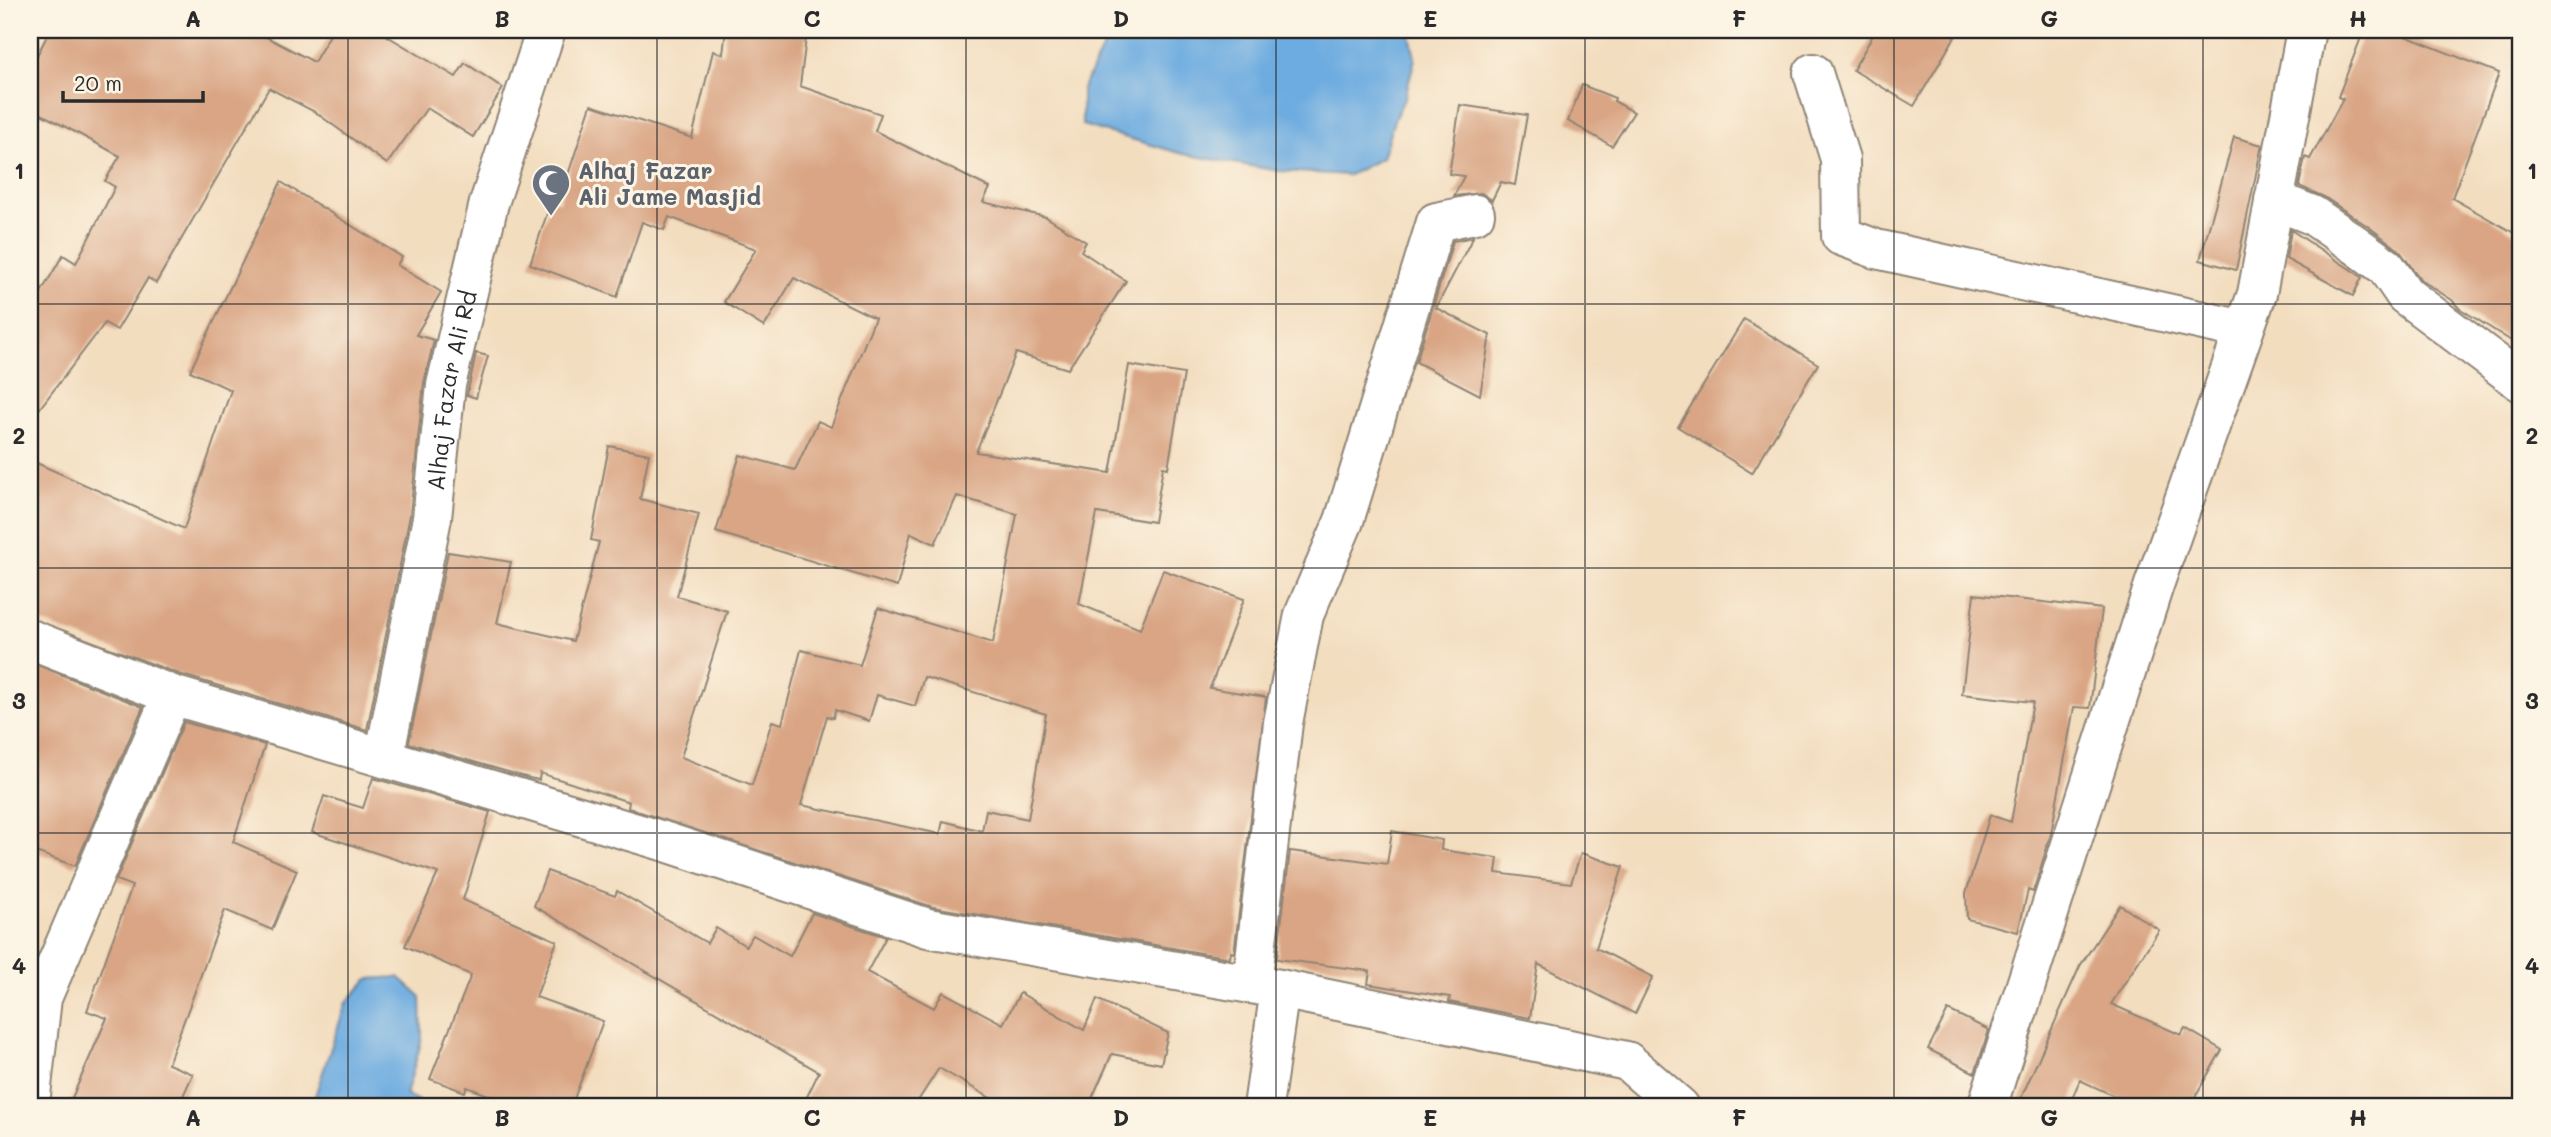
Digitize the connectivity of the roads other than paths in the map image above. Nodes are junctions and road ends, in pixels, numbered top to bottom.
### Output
1 (546, 30) edge
2 (2306, 30) edge
3 (1813, 74) dead end
4 (2274, 200) junction
5 (1475, 214) dead end
6 (2244, 330) junction
7 (2521, 382) edge
8 (30, 639) edge
9 (172, 695) junction
10 (384, 758) junction
11 (1266, 987) junction
12 (30, 1104) edge
13 (1263, 1107) edge
14 (1680, 1107) edge
15 (1987, 1107) edge

1 - 10 street, Alhaj Fazar Ali Rd
2 - 4 street
3 - 6 street
4 - 6 street
4 - 7 street
5 - 11 street
6 - 15 street
8 - 9 street
9 - 10 street
9 - 12 street
10 - 11 street
11 - 13 street
11 - 14 street

